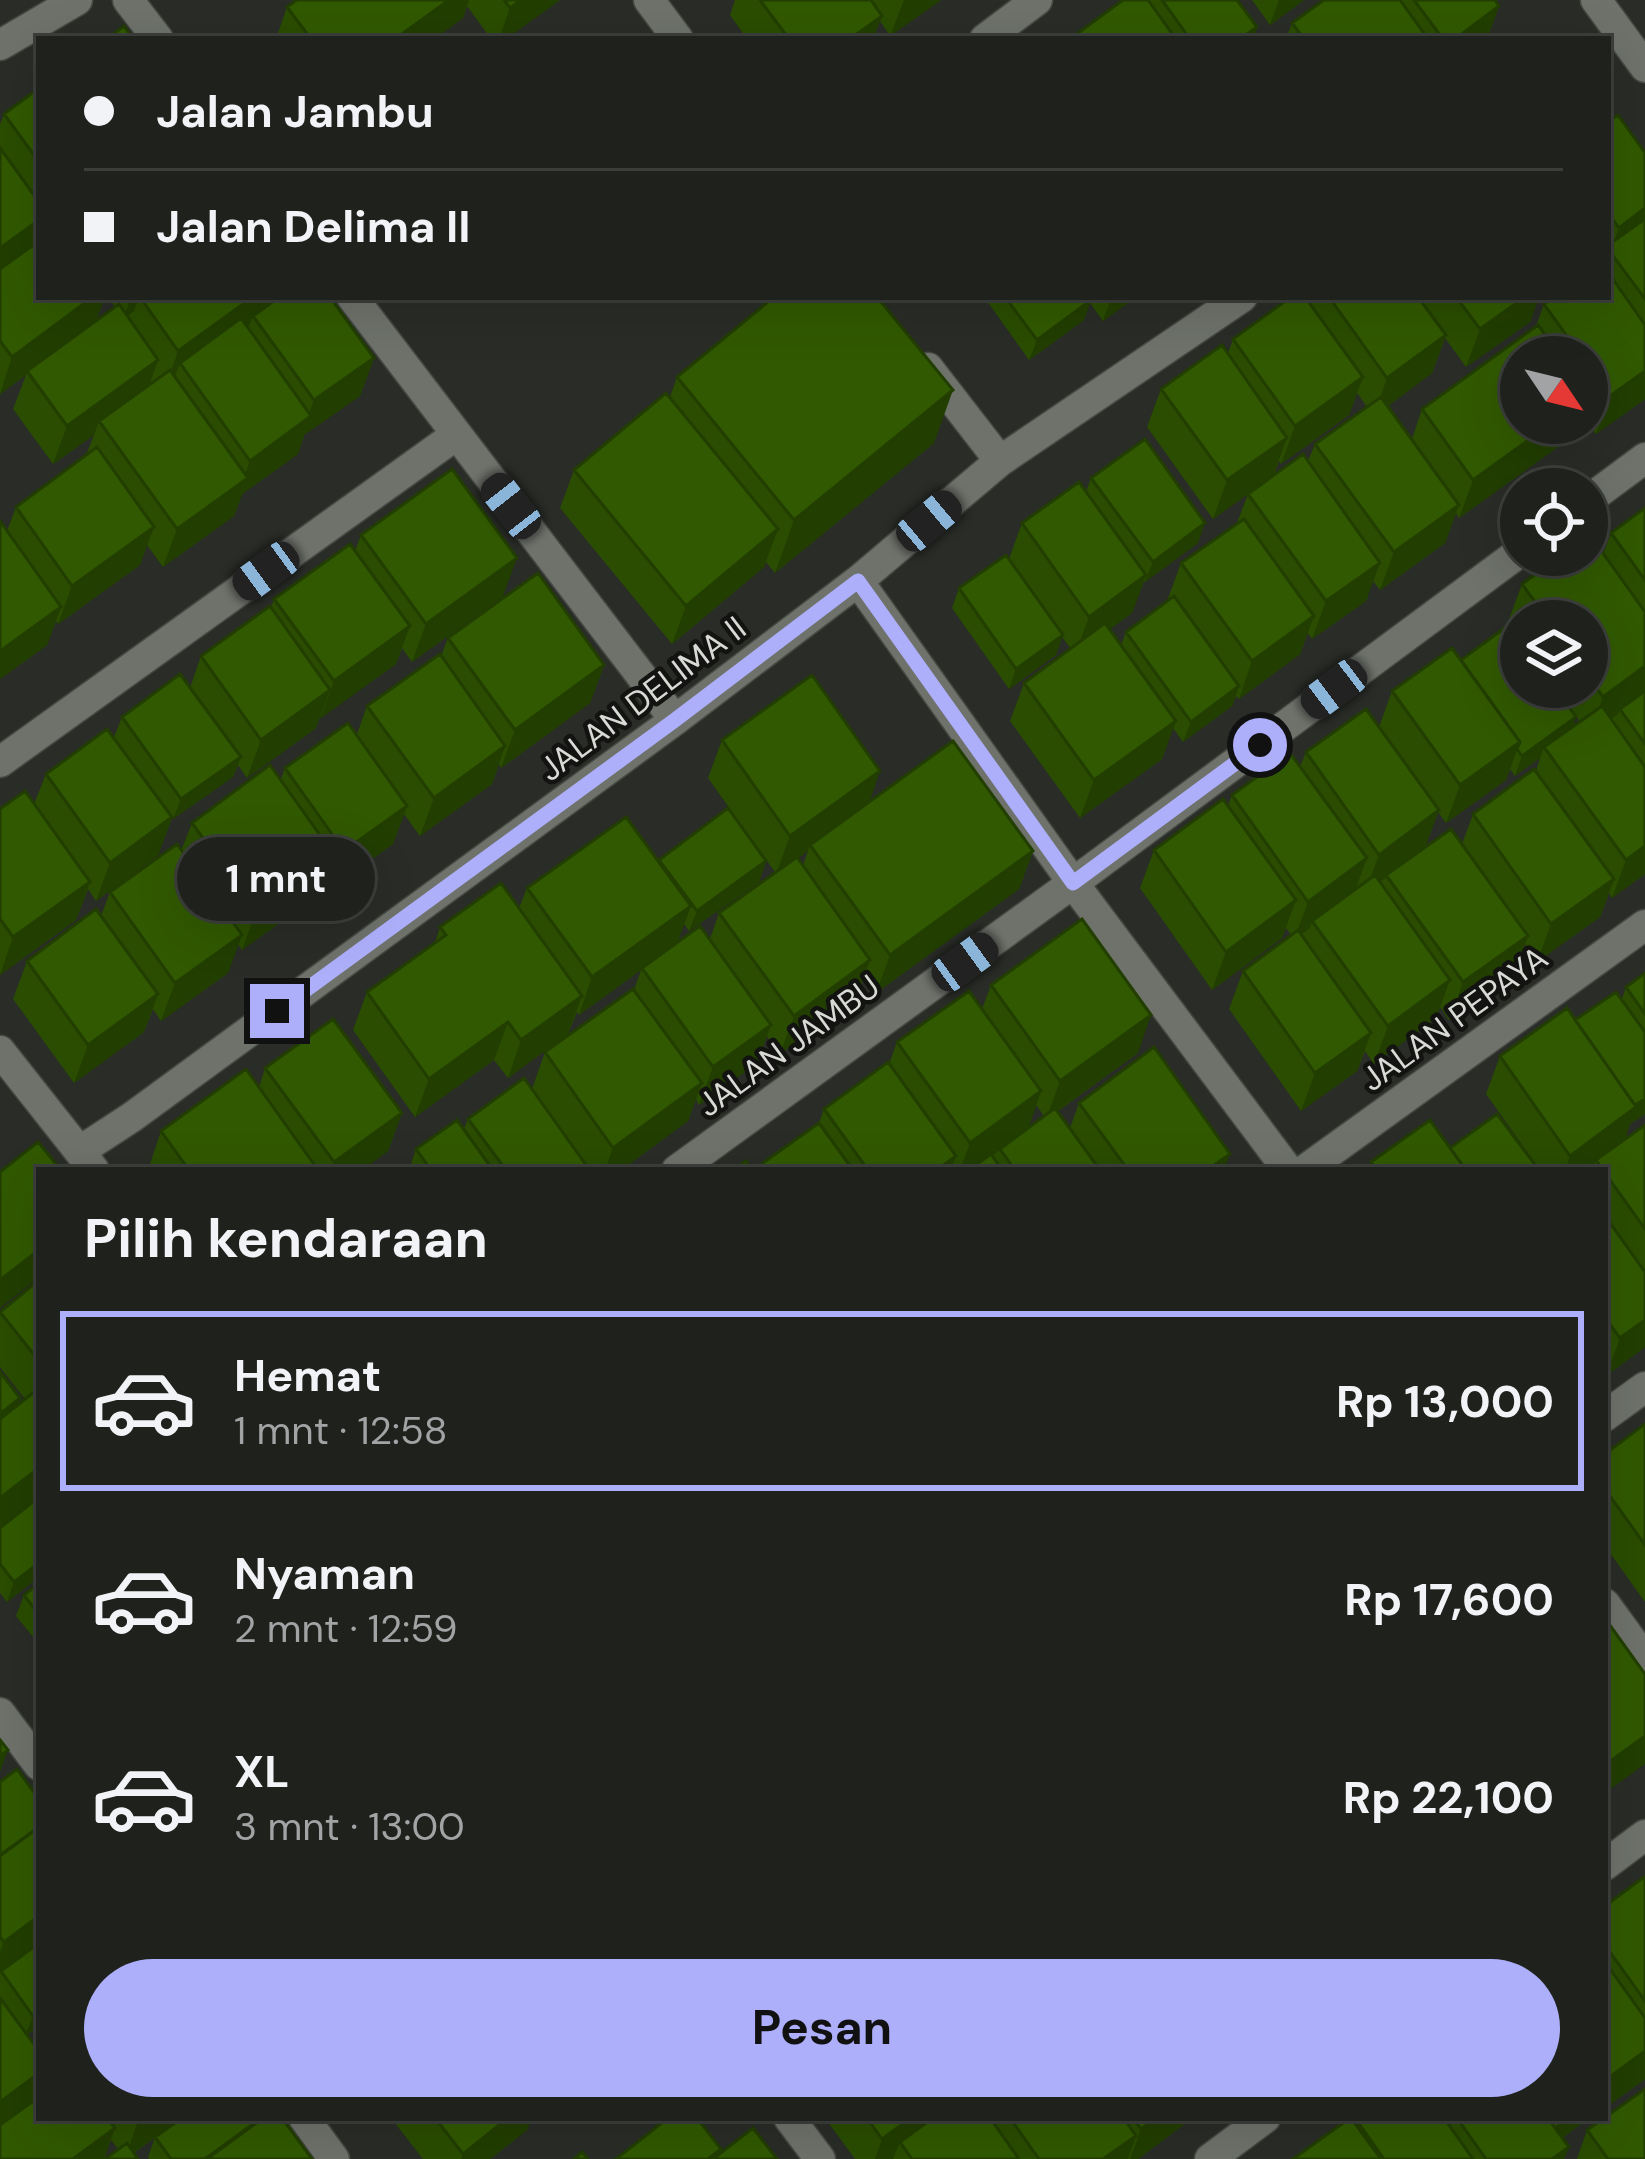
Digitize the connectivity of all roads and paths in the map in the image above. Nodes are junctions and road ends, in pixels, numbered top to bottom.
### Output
1 (77, 0) edge
2 (128, 0) edge
3 (649, 0) edge
4 (1037, 0) edge
5 (1595, 0) edge
6 (156, 36) edge
7 (676, 36) edge
8 (989, 36) edge
9 (1616, 43) edge
10 (0, 45) edge
11 (1645, 67) edge
12 (354, 300) edge
13 (1237, 300) edge
14 (915, 352) edge
15 (456, 435) junction
16 (1645, 458) edge
17 (1000, 461) junction
18 (1608, 486) edge
19 (1500, 566) edge
20 (858, 581) junction
21 (675, 720) junction
22 (0, 762) edge
23 (1073, 883) junction
24 (1645, 925) edge
25 (0, 1051) edge
26 (87, 1160) edge
27 (681, 1167) edge
28 (1286, 1167) edge
29 (1309, 1167) edge
30 (1645, 1388) edge
31 (1608, 1414) edge
32 (1608, 1608) edge
33 (1645, 1659) edge
34 (0, 1713) edge
35 (36, 1761) edge
36 (1645, 1835) edge
37 (1608, 1863) edge
38 (306, 2121) edge
39 (791, 2121) edge
40 (1261, 2121) edge
41 (334, 2159) edge
42 (820, 2159) edge
43 (1210, 2159) edge

1 - 10 street
2 - 6 street
3 - 7 street
4 - 8 street
5 - 9 street
9 - 11 street
12 - 15 street
13 - 17 street, JALAN DELIMA II
14 - 17 street
15 - 21 street
15 - 22 street
16 - 18 street
17 - 20 street, JALAN DELIMA II
19 - 23 street, JALAN JAMBU
20 - 21 street, JALAN DELIMA II
20 - 23 street
21 - 26 street, JALAN DELIMA II
23 - 27 street, JALAN JAMBU
23 - 28 street
24 - 29 street, JALAN PEPAYA
25 - 26 street
30 - 31 street
32 - 33 street
34 - 35 street
36 - 37 street
38 - 41 street
39 - 42 street
40 - 43 street

